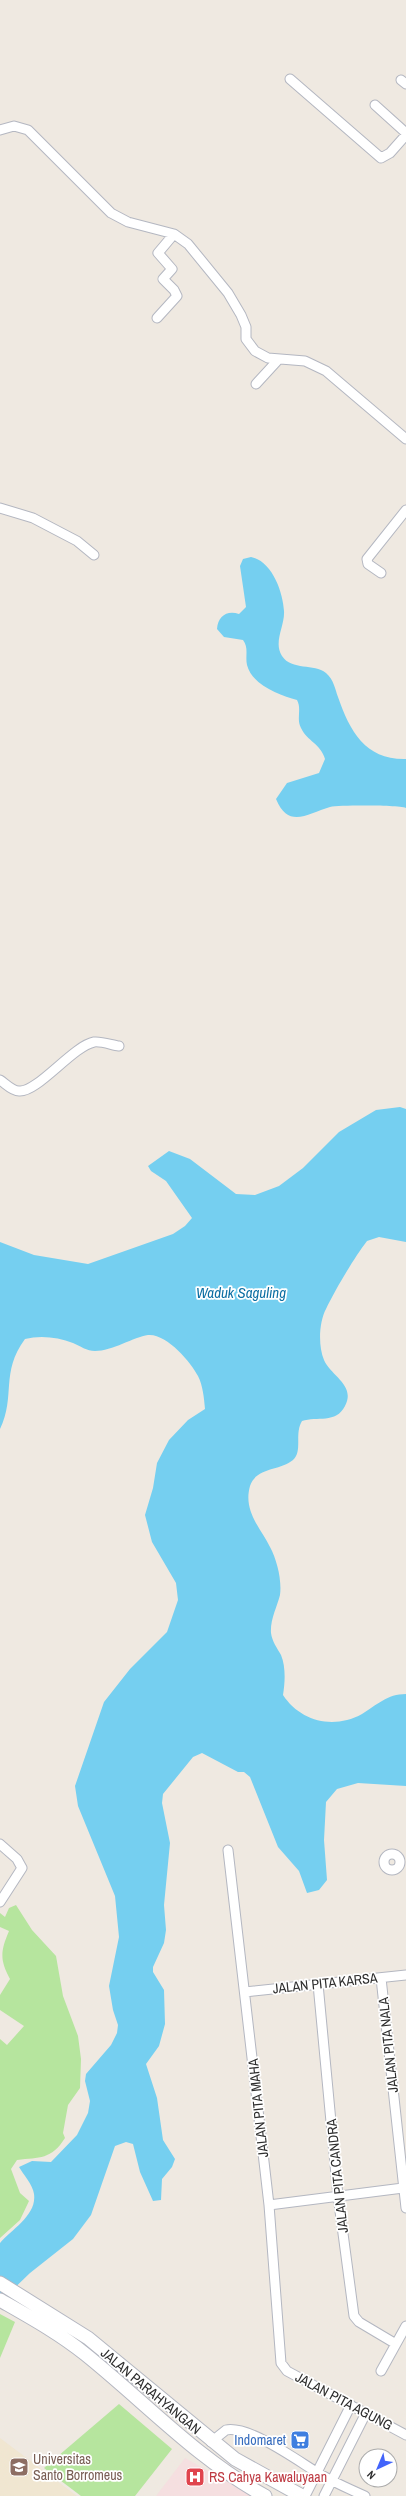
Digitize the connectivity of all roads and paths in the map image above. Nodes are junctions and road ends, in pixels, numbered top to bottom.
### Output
1 (290, 79) dead end
2 (375, 105) dead end
3 (0, 130) edge
4 (406, 134) edge
5 (174, 234) junction
6 (157, 318) dead end
7 (278, 360) junction
8 (256, 384) dead end
9 (406, 439) edge
10 (0, 508) edge
11 (406, 510) edge
12 (94, 555) dead end
13 (381, 573) dead end
14 (119, 1046) dead end
15 (0, 1080) edge
16 (0, 1844) edge
17 (228, 1850) dead end
18 (0, 1902) edge
19 (406, 1975) edge
20 (381, 1978) junction
21 (318, 1984) junction
22 (245, 1992) junction
23 (405, 2188) edge
24 (338, 2196) junction
25 (269, 2205) junction
26 (406, 2208) edge
27 (0, 2283) edge
28 (0, 2300) edge
29 (406, 2326) edge
30 (396, 2344) junction
31 (283, 2367) joint
32 (381, 2371) dead end
33 (351, 2405) junction
34 (176, 2412) junction
35 (366, 2413) junction
36 (165, 2423) junction
37 (406, 2435) edge
38 (211, 2442) junction
39 (317, 2472) junction
40 (332, 2481) junction
41 (265, 2496) edge
42 (304, 2496) edge
43 (324, 2496) edge
44 (365, 2496) edge

1 - 4 street
2 - 4 street
3 - 5 street
5 - 6 street
5 - 7 street
7 - 8 street
7 - 9 street
10 - 12 street
11 - 13 street
14 - 15 street
16 - 18 street
17 - 22 street, JALAN PITA MAHA
19 - 20 street, JALAN PITA KARSA
20 - 21 street, JALAN PITA KARSA
20 - 23 street, JALAN PITA NALA
21 - 22 street, JALAN PITA KARSA
21 - 24 street, JALAN PITA CANDRA
22 - 25 street, JALAN PITA MAHA
23 - 24 street
23 - 26 street, JALAN PITA NALA
24 - 25 street
24 - 30 street, JALAN PITA CANDRA
25 - 31 street, JALAN PITA MAHA
27 - 34 main road, JALAN PARAHYANGAN
28 - 36 main road, JALAN PARAHYANGAN
29 - 30 street
30 - 32 street
31 - 33 street, JALAN PITA AGUNG
33 - 35 street, JALAN PITA AGUNG
33 - 39 street
34 - 36 main road
34 - 38 main road, JALAN PARAHYANGAN
35 - 37 street, JALAN PITA AGUNG
35 - 40 street
36 - 41 main road, JALAN PARAHYANGAN
38 - 39 street
38 - 42 main road, JALAN PARAHYANGAN
39 - 40 street
39 - 42 street
40 - 43 street
40 - 44 street

